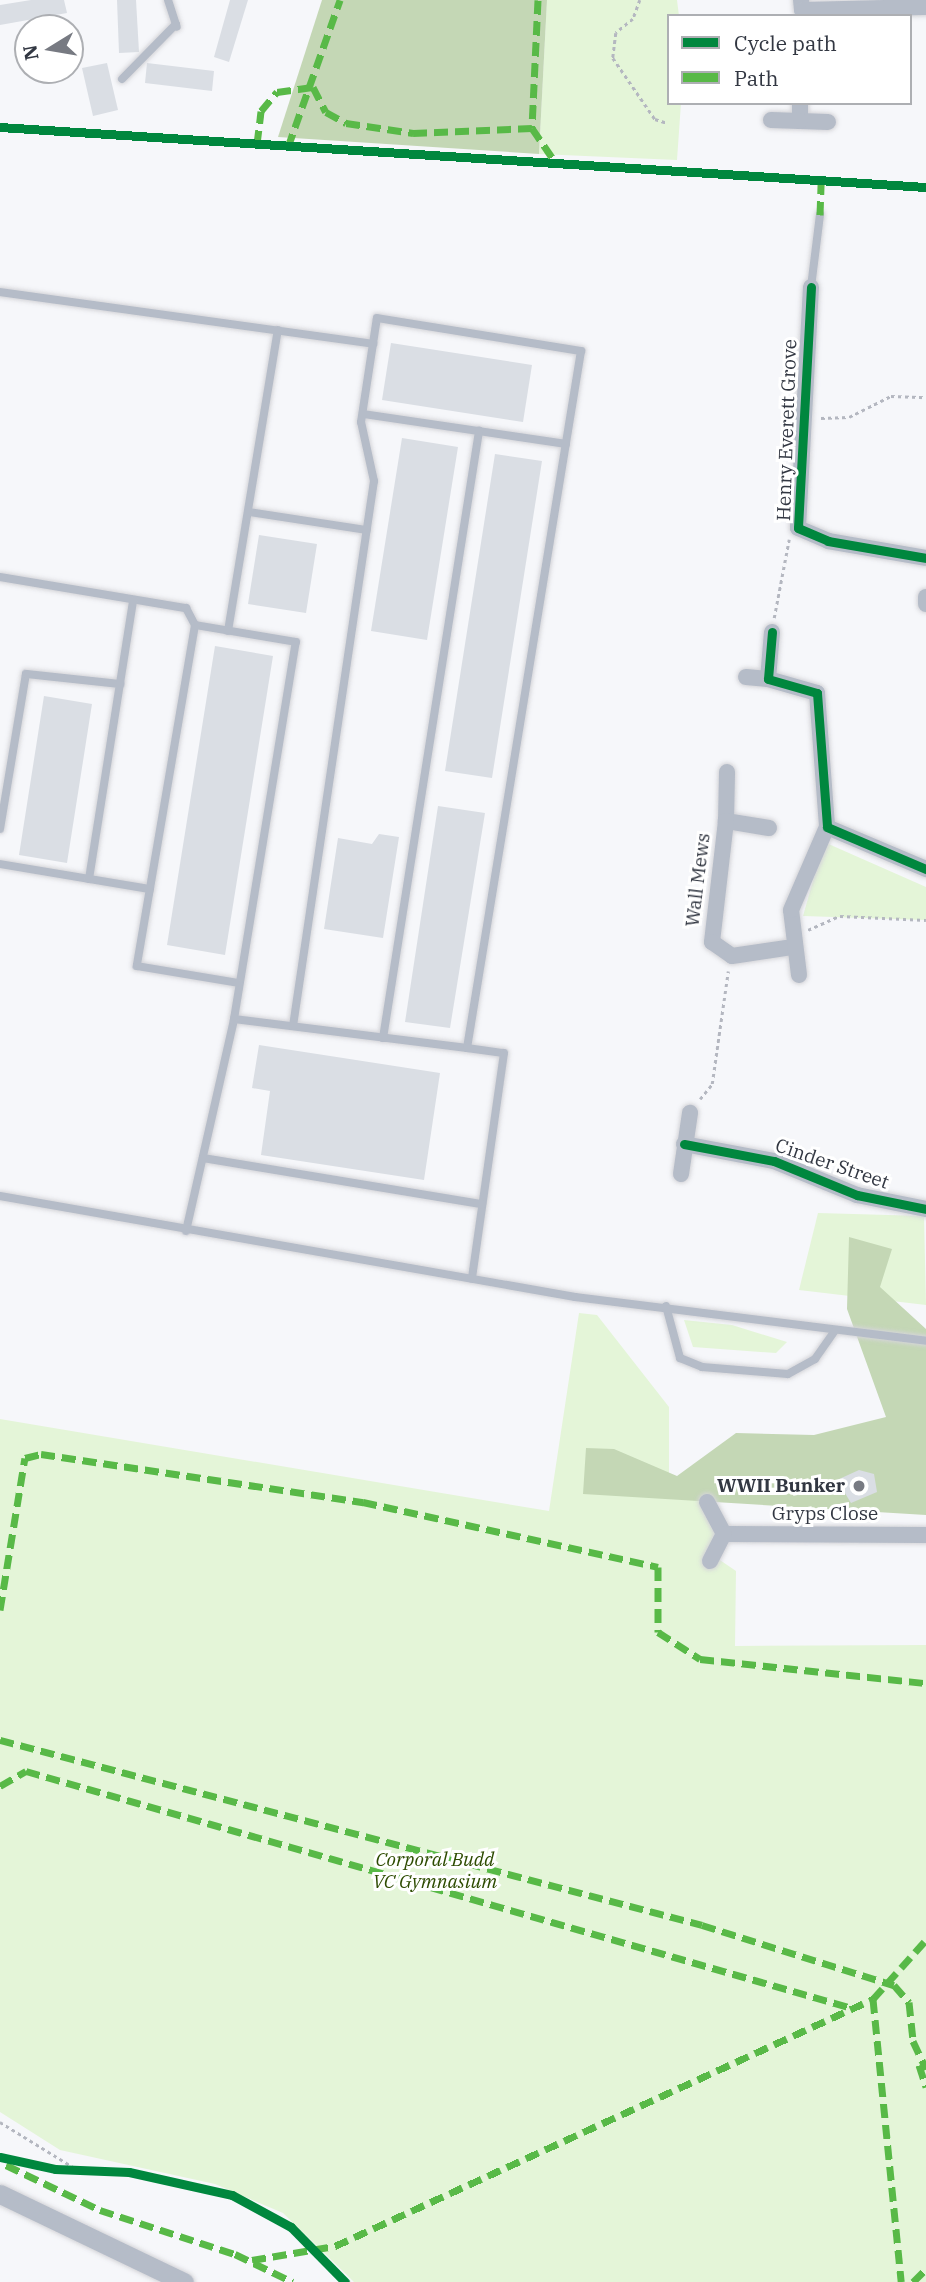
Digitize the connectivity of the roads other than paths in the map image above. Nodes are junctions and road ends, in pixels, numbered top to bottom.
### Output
1 (168, 0) edge
2 (926, 7) edge
3 (801, 8) edge
4 (122, 79) dead end
5 (800, 105) edge
6 (771, 120) dead end
7 (800, 121) junction
8 (828, 122) dead end
9 (820, 215) dead end
10 (811, 287) joint
11 (0, 292) edge
12 (278, 330) junction
13 (373, 344) junction
14 (363, 414) junction
15 (479, 431) junction
16 (566, 444) junction
17 (249, 512) junction
18 (367, 530) junction
19 (926, 558) edge
20 (0, 577) edge
21 (926, 597) edge
22 (133, 600) junction
23 (926, 604) edge
24 (195, 625) junction
25 (228, 631) junction
26 (772, 632) road end
27 (747, 677) dead end
28 (768, 678) junction
29 (120, 684) junction
30 (727, 772) dead end
31 (726, 821) junction
32 (827, 827) junction
33 (769, 828) dead end
34 (0, 829) edge
35 (0, 864) edge
36 (926, 869) edge
37 (89, 878) junction
38 (150, 888) junction
39 (793, 942) junction
40 (799, 975) dead end
41 (239, 983) junction
42 (234, 1019) junction
43 (293, 1026) junction
44 (383, 1038) junction
45 (467, 1048) junction
46 (690, 1113) road end
47 (684, 1144) junction
48 (203, 1158) junction
49 (681, 1174) dead end
50 (0, 1196) edge
51 (482, 1204) junction
52 (926, 1209) edge
53 (186, 1231) junction
54 (471, 1279) junction
55 (666, 1306) junction
56 (834, 1332) junction
57 (926, 1341) edge
58 (707, 1502) dead end
59 (724, 1534) junction
60 (926, 1535) edge
61 (710, 1561) dead end
62 (0, 2194) edge
63 (151, 2275) edge
64 (184, 2282) edge

1 - 4 lane
2 - 3 street
5 - 7 street
6 - 7 street
7 - 8 street
9 - 10 lane
10 - 19 street, Henry Everett Grove
11 - 12 lane
12 - 13 lane
12 - 17 lane
13 - 14 lane
13 - 16 lane
14 - 15 lane
14 - 18 lane
15 - 16 lane
15 - 44 lane
16 - 45 lane
17 - 18 lane
17 - 25 lane
18 - 43 lane
20 - 22 lane
21 - 23 street
22 - 24 lane
22 - 29 lane
24 - 25 lane
24 - 38 lane
25 - 41 lane
26 - 28 street
27 - 28 street
28 - 32 street
29 - 34 lane
29 - 37 lane
30 - 31 street
31 - 33 street, Wall Mews
31 - 39 street, Wall Mews
32 - 36 street
32 - 39 street
35 - 37 lane
37 - 38 lane
38 - 41 lane
39 - 40 street
41 - 42 lane
42 - 43 lane
42 - 48 lane
43 - 44 lane
44 - 45 lane
45 - 51 lane
46 - 47 street
47 - 49 street
47 - 52 street, Cinder Street
48 - 51 lane
48 - 53 lane
50 - 53 lane
51 - 54 lane
53 - 54 lane
54 - 55 lane
55 - 56 lane
55 - 56 lane
56 - 57 lane
58 - 59 street
59 - 60 street, Gryps Close
59 - 61 street
62 - 63 street
63 - 64 street

